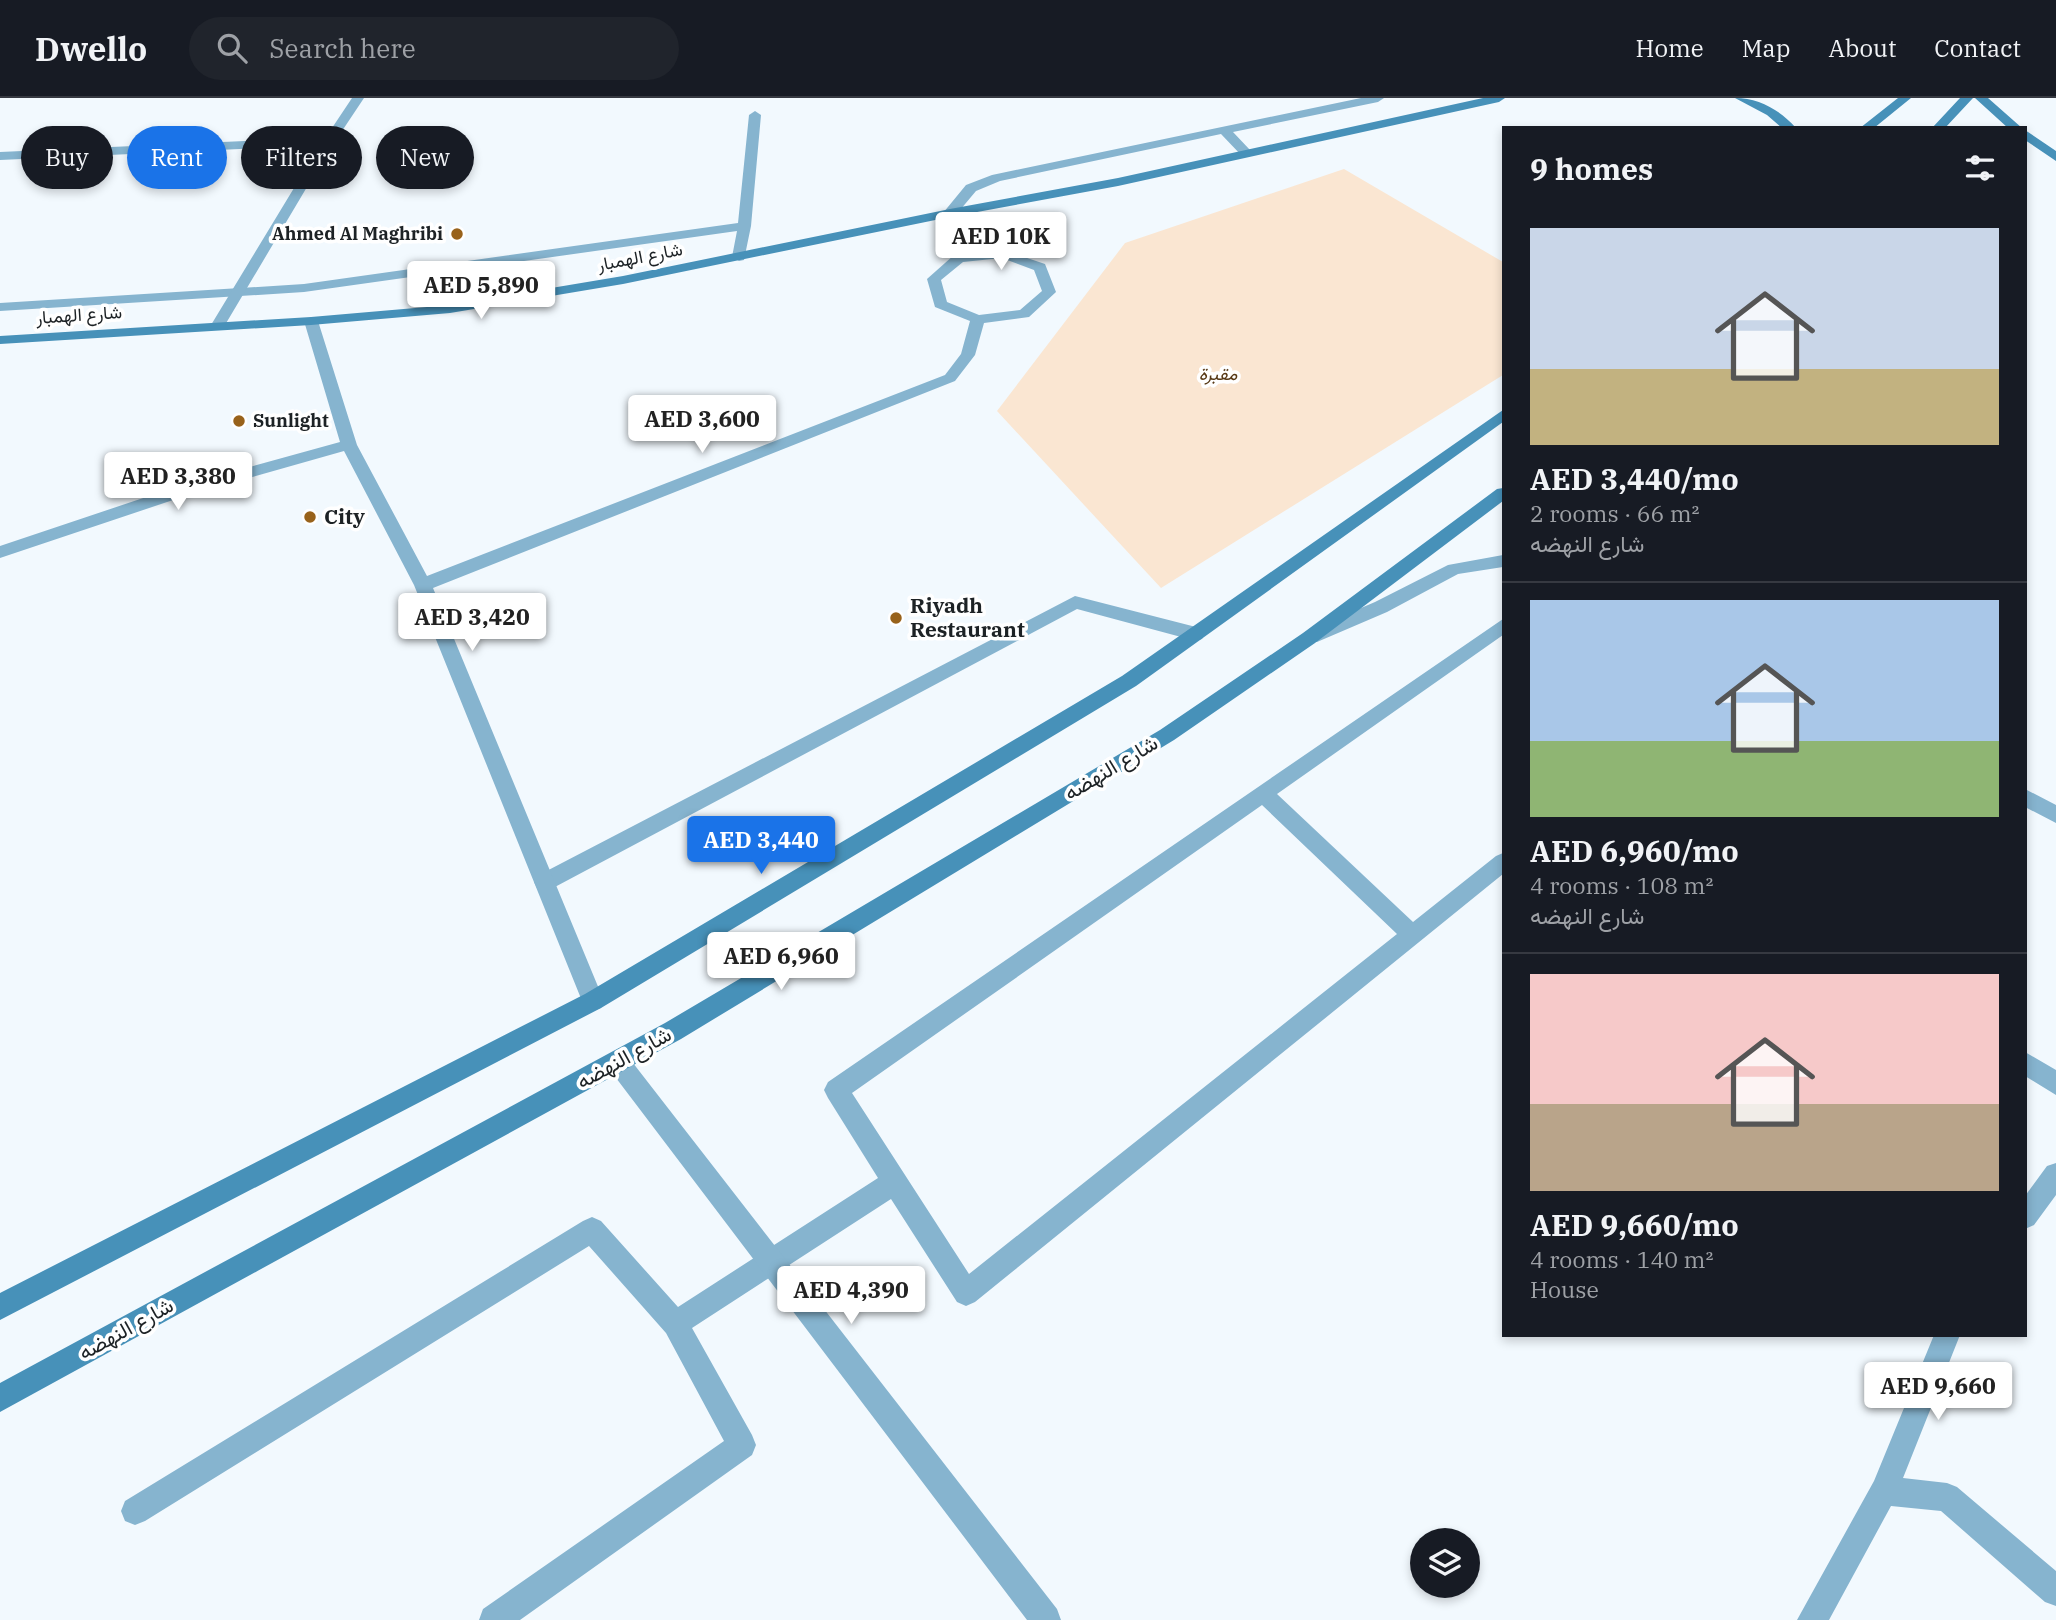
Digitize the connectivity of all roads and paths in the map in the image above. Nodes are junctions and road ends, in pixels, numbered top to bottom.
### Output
1 (358, 98) edge
2 (1378, 98) edge
3 (1499, 98) edge
4 (1741, 98) edge
5 (1905, 98) edge
6 (1967, 98) edge
7 (1981, 98) edge
8 (1874, 105) dead end
9 (755, 115) dead end
10 (339, 126) edge
11 (1788, 126) edge
12 (1865, 126) edge
13 (1867, 126) edge
14 (1940, 126) edge
15 (2014, 126) edge
16 (1224, 130) junction
17 (2027, 136) edge
18 (241, 145) edge
19 (1246, 153) junction
20 (2027, 153) edge
21 (0, 156) edge
22 (2056, 158) edge
23 (299, 189) edge
24 (950, 213) junction
25 (744, 226) junction
26 (738, 257) junction
27 (237, 292) junction
28 (0, 307) edge
29 (978, 319) junction
30 (311, 321) junction
31 (218, 325) junction
32 (0, 340) edge
33 (1502, 416) edge
34 (349, 445) junction
35 (1502, 494) edge
36 (0, 552) edge
37 (1502, 561) edge
38 (423, 585) junction
39 (1502, 627) edge
40 (1196, 634) junction
41 (1309, 638) junction
42 (1263, 793) junction
43 (2027, 798) edge
44 (2056, 815) edge
45 (1502, 863) edge
46 (545, 882) junction
47 (1412, 935) junction
48 (593, 1001) junction
49 (618, 1062) junction
50 (2027, 1064) edge
51 (2056, 1084) edge
52 (2056, 1175) edge
53 (895, 1182) junction
54 (2027, 1213) edge
55 (770, 1261) junction
56 (0, 1307) edge
57 (675, 1324) junction
58 (1946, 1337) edge
59 (0, 1398) edge
60 (1884, 1491) junction
61 (135, 1511) dead end
62 (2056, 1591) edge
63 (494, 1620) edge
64 (1046, 1620) edge
65 (1812, 1620) edge

1 - 10 street
2 - 16 street
3 - 19 main road, شارع الهمبار
4 - 11 main road
5 - 13 main road
6 - 14 main road
7 - 15 main road
8 - 12 main road
9 - 25 street
16 - 19 street
16 - 24 street
17 - 22 main road
18 - 21 street
19 - 24 main road, شارع الهمبار
20 - 22 main road
23 - 27 street
24 - 26 main road, شارع الهمبار
25 - 26 street
25 - 27 street
26 - 30 main road, شارع الهمبار
27 - 28 street
27 - 31 street
29 - 29 street
29 - 38 street
30 - 31 main road, شارع الهمبار
30 - 34 street
31 - 32 main road, شارع الهمبار
33 - 40 main road
34 - 36 street
34 - 38 street
35 - 41 main road, شارع النهضه
37 - 41 street
38 - 46 street
39 - 42 street
40 - 46 street
40 - 48 main road
41 - 49 main road, شارع النهضه
42 - 47 street
42 - 53 street
43 - 44 street
45 - 47 street
46 - 48 street
47 - 53 street
48 - 56 main road
49 - 55 street
49 - 59 main road, شارع النهضه
50 - 51 street
52 - 54 street
53 - 55 street
55 - 57 street
55 - 64 street
57 - 61 street
57 - 63 street
58 - 60 street
60 - 62 street
60 - 65 street

